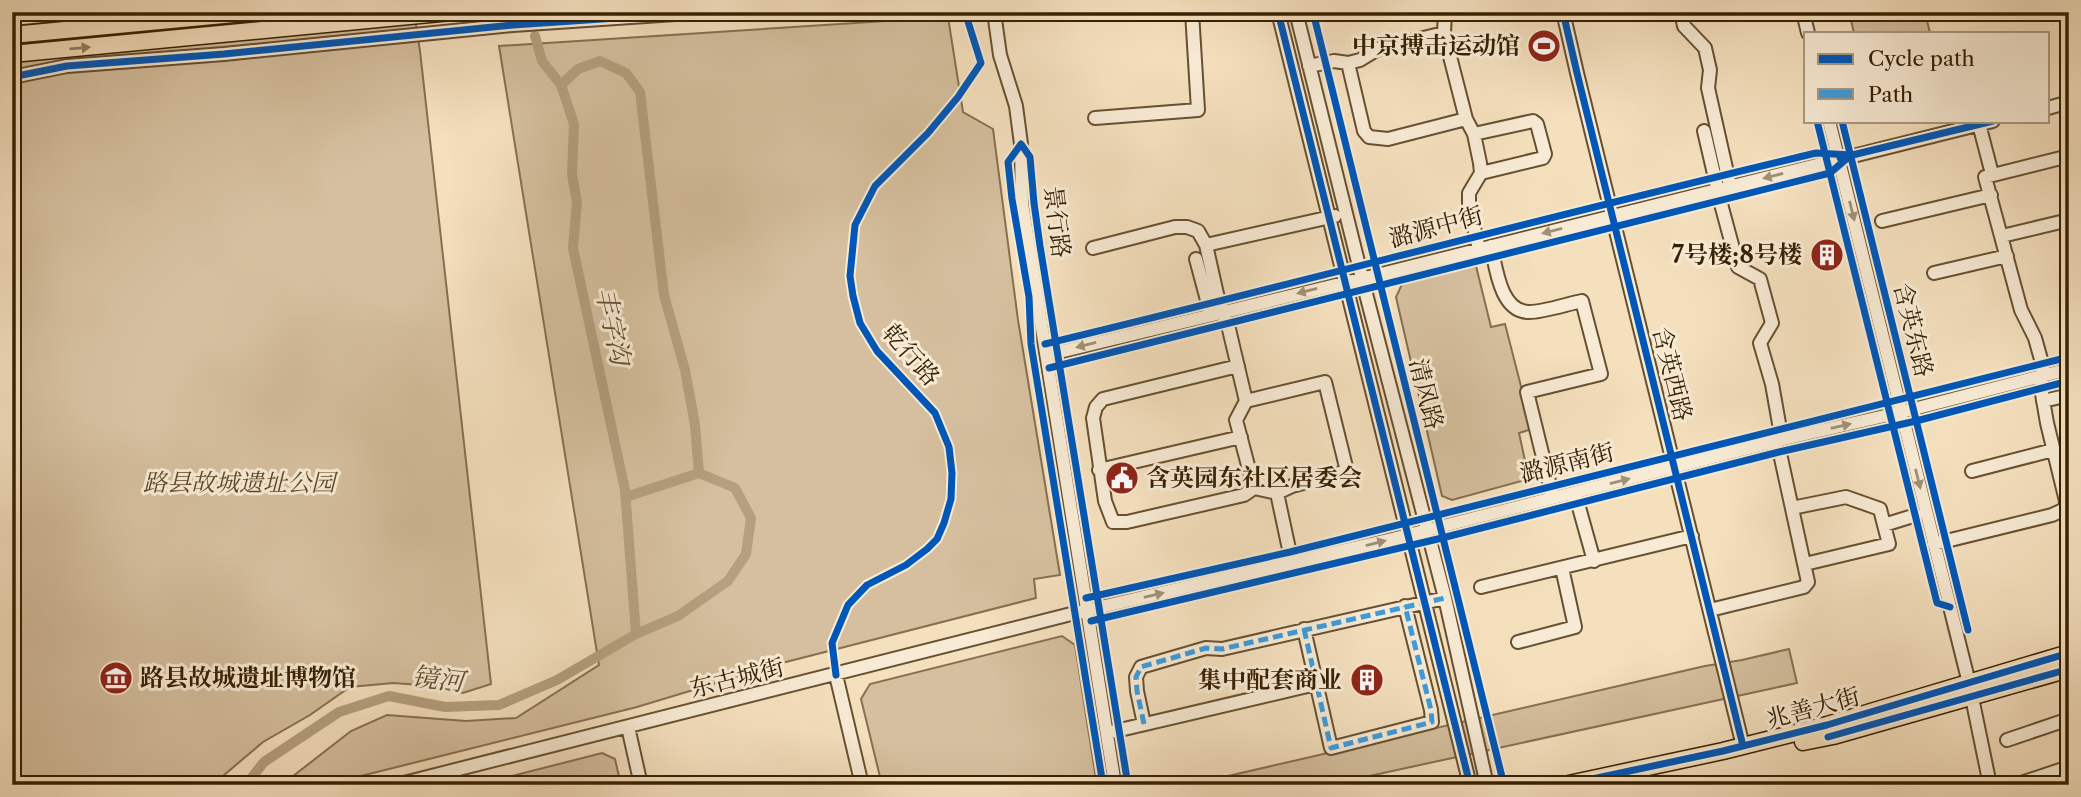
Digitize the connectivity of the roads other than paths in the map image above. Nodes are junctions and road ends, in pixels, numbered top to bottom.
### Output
1 (82, 12) edge
2 (256, 12) edge
3 (451, 12) edge
4 (705, 12) edge
5 (994, 12) edge
6 (1192, 12) edge
7 (1278, 12) edge
8 (1296, 12) edge
9 (1445, 12) edge
10 (1563, 12) edge
11 (1681, 12) edge
12 (1803, 12) edge
13 (12, 19) edge
14 (1808, 32) edge
15 (1444, 33) junction
16 (12, 35) edge
17 (12, 54) edge
18 (1348, 64) junction
19 (1309, 66) junction
20 (12, 77) edge
21 (2069, 102) edge
22 (2050, 107) edge
23 (1095, 118) dead end
24 (1466, 119) junction
25 (1829, 122) edge
26 (1988, 122) edge
27 (1979, 124) junction
28 (1704, 131) dead end
29 (1474, 134) junction
30 (2069, 156) edge
31 (1839, 158) junction
32 (1481, 173) junction
33 (1992, 174) junction
34 (1724, 188) junction
35 (1991, 195) junction
36 (1346, 214) junction
37 (1612, 216) junction
38 (1329, 217) junction
39 (2069, 220) edge
40 (1882, 221) dead end
41 (2002, 236) junction
42 (1206, 244) junction
43 (1093, 248) dead end
44 (1485, 248) junction
45 (2007, 256) junction
46 (1196, 259) dead end
47 (1934, 273) dead end
48 (1362, 278) junction
49 (1346, 282) junction
50 (1217, 313) junction
51 (1047, 355) junction
52 (1238, 366) junction
53 (2069, 369) edge
54 (2044, 375) junction
55 (2069, 395) edge
56 (1247, 401) junction
57 (2043, 401) junction
58 (1902, 412) junction
59 (1241, 437) junction
60 (1780, 440) junction
61 (2053, 450) junction
62 (1675, 468) junction
63 (2064, 469) edge
64 (1099, 470) junction
65 (1972, 471) dead end
66 (1254, 488) junction
67 (1277, 493) junction
68 (1575, 493) junction
69 (1553, 498) junction
70 (1792, 508) junction
71 (1916, 515) dead end
72 (1884, 525) junction
73 (1427, 529) junction
74 (1409, 534) junction
75 (1692, 536) junction
76 (1934, 544) junction
77 (1594, 561) junction
78 (1292, 563) junction
79 (1805, 564) junction
80 (1562, 568) junction
81 (1481, 587) dead end
82 (1445, 598) junction
83 (1425, 602) junction
84 (1405, 606) junction
85 (1088, 610) junction
86 (1710, 610) junction
87 (1304, 629) junction
88 (1518, 642) dead end
89 (2069, 653) edge
90 (2069, 669) edge
91 (836, 674) junction
92 (1316, 684) junction
93 (1970, 690) junction
94 (2069, 719) edge
95 (1144, 724) junction
96 (628, 727) junction
97 (1107, 733) junction
98 (2007, 740) dead end
99 (1743, 746) junction
100 (2069, 767) edge
101 (396, 785) edge
102 (642, 785) edge
103 (862, 785) edge
104 (1115, 785) edge
105 (1470, 785) edge
106 (1488, 785) edge
107 (1564, 785) edge
108 (1613, 785) edge
109 (1990, 785) edge
110 (2015, 785) edge

1 - 13 street
2 - 16 main road
17 -> 3 main road
4 - 20 street
5 - 51 street, 景行路
6 - 23 street
7 - 38 street
8 - 19 street, 清风路
9 - 15 street
10 - 37 street, 含英西路
11 - 34 street
12 - 14 street
15 - 18 street
15 - 24 street
18 - 19 street
18 - 24 street
19 - 36 street, 清风路
21 - 22 street
24 - 29 street
25 - 31 street, 含英东路
26 - 27 street, 潞源中街
27 - 31 street, 潞源中街
27 - 33 street
28 - 34 street
29 - 32 street
29 - 32 street
30 - 33 street
31 -> 34 street, 潞源中街
31 -> 58 street, 含英东路
32 - 44 street
33 - 35 street
34 - 37 street, 潞源中街
34 - 60 street
35 - 40 street
35 - 41 street
36 - 38 street
36 - 48 street, 清风路
37 -> 44 street, 潞源中街
37 - 62 street, 含英西路
38 - 42 street
38 - 49 street
39 - 41 street
41 - 45 street
42 - 43 street
42 - 50 street
44 - 48 street, 潞源中街
44 - 69 street
45 - 47 street
45 - 54 street
46 - 50 street
48 - 49 street, 潞源中街
48 - 73 street, 清风路
49 -> 50 street, 潞源中街
49 - 74 street
50 -> 51 street, 潞源中街
50 - 52 street
51 - 85 street, 景行路
52 - 56 street
52 - 64 street
53 - 54 street, 潞源南街
54 - 57 street
54 - 58 street, 潞源南街
55 - 57 street
56 - 59 street
56 - 67 street
57 - 61 street
60 -> 58 street, 潞源南街
58 -> 76 street, 含英东路
59 - 64 street
59 - 66 street
60 - 62 street, 潞源南街
60 - 70 street
61 - 63 street
61 - 65 street
68 -> 62 street, 潞源南街
62 - 75 street, 含英西路
63 - 76 street
64 - 66 street
66 - 67 street
67 - 78 street
68 - 69 street, 潞源南街
68 - 77 street
69 - 73 street, 潞源南街
70 - 72 street
70 - 79 street
71 - 72 street
72 - 79 street
73 - 74 street, 潞源南街
73 - 82 street, 清风路
78 -> 74 street, 潞源南街
74 - 83 street
75 - 77 street
75 - 86 street, 含英西路
76 - 93 street, 含英东路
77 - 80 street
85 -> 78 street, 潞源南街
79 - 86 street
80 - 81 street
80 - 88 street
82 - 83 street
82 - 106 street, 清风路
83 - 84 street
83 - 105 street
84 - 87 street
84 - 92 street
85 - 91 street, 东古城街
85 - 97 street, 景行路
86 - 99 street, 含英西路
87 - 92 street
87 - 95 street
89 - 93 main road, 兆善大街
90 - 93 main road, 兆善大街
91 - 96 street, 东古城街
91 - 103 street
92 - 95 street
93 - 99 main road, 兆善大街
93 - 108 main road, 兆善大街
93 - 109 street, 含英东路
94 - 98 street
95 - 97 street
96 - 101 street, 东古城街
96 - 102 street
97 - 104 street, 景行路
99 - 107 main road, 兆善大街
100 - 110 street

